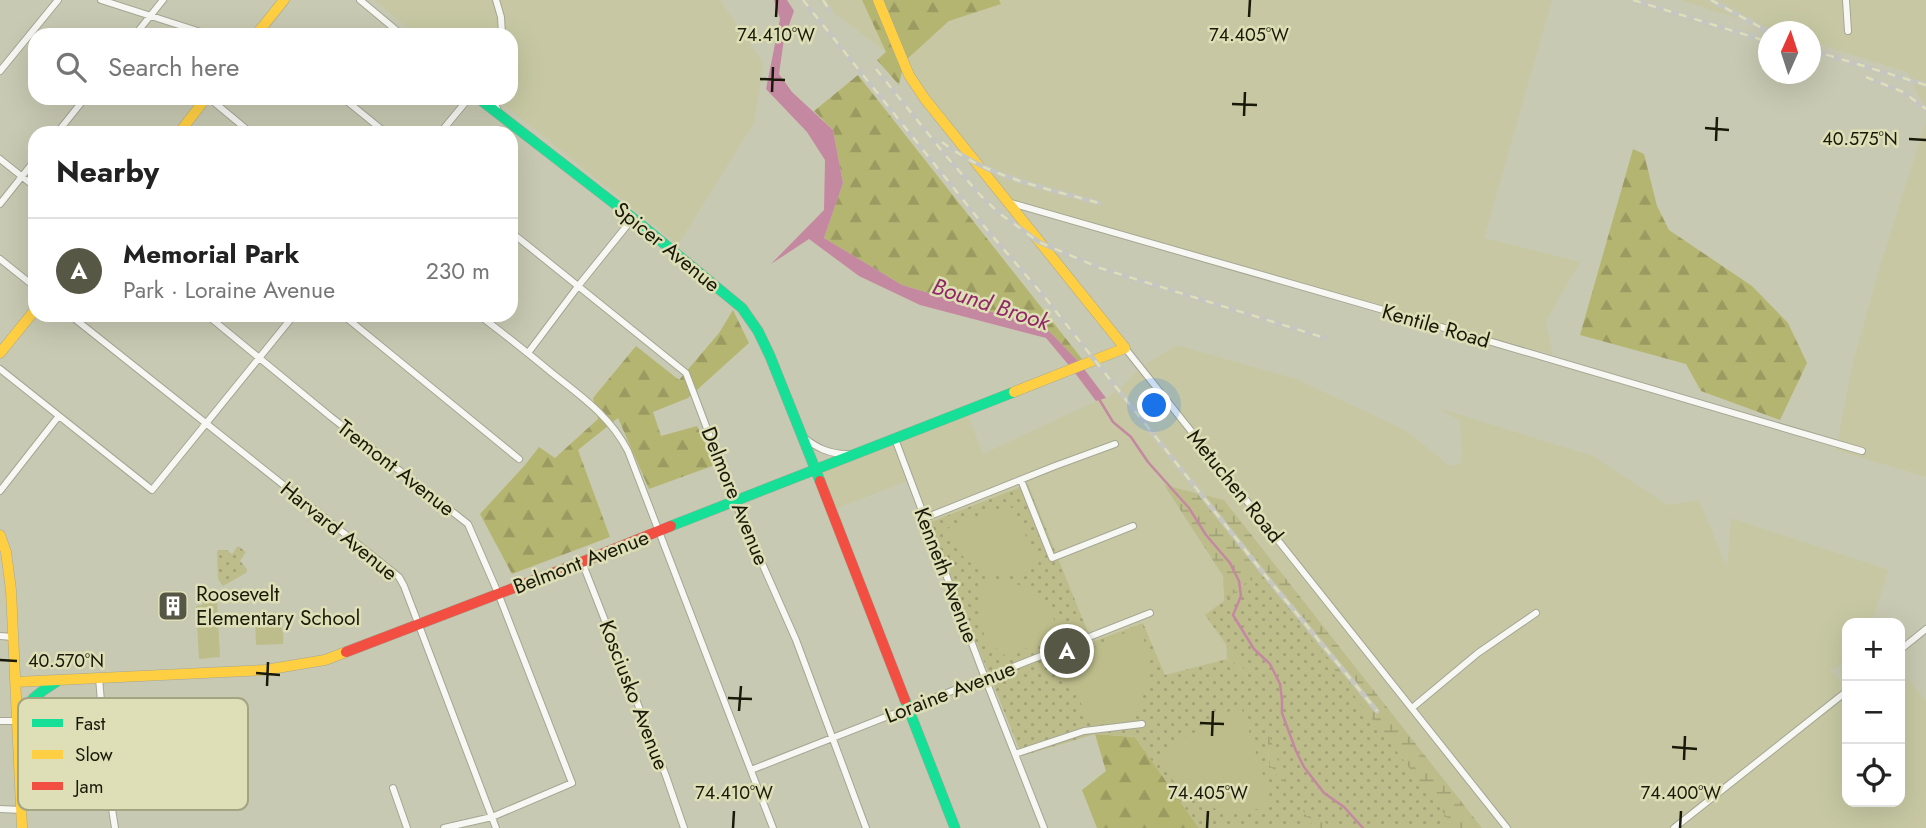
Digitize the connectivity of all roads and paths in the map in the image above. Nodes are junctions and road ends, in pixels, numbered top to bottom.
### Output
1 (58, 0) edge
2 (101, 0) edge
3 (163, 0) edge
4 (284, 0) edge
5 (360, 0) edge
6 (496, 0) edge
7 (878, 0) edge
8 (1846, 0) edge
9 (150, 16) junction
10 (35, 28) edge
11 (141, 28) edge
12 (188, 28) edge
13 (265, 28) edge
14 (394, 28) edge
15 (502, 28) edge
16 (1848, 32) dead end
17 (28, 37) edge
18 (0, 71) edge
19 (79, 105) edge
20 (201, 105) edge
21 (216, 105) edge
22 (352, 105) edge
23 (463, 105) edge
24 (487, 105) edge
25 (496, 105) edge
26 (501, 116) junction
27 (63, 126) edge
28 (184, 126) edge
29 (242, 126) edge
30 (378, 126) edge
31 (446, 126) edge
32 (514, 126) edge
33 (518, 129) edge
34 (0, 159) edge
35 (28, 169) edge
36 (22, 176) junction
37 (28, 181) edge
38 (1009, 203) junction
39 (0, 204) edge
40 (633, 218) junction
41 (518, 237) edge
42 (0, 259) edge
43 (28, 281) edge
44 (579, 285) junction
45 (28, 319) edge
46 (80, 322) edge
47 (215, 322) edge
48 (288, 322) edge
49 (352, 322) edge
50 (488, 322) edge
51 (1125, 348) junction
52 (0, 353) edge
53 (528, 353) junction
54 (259, 358) junction
55 (0, 369) edge
56 (58, 417) junction
57 (206, 423) junction
58 (803, 437) junction
59 (895, 439) junction
60 (1115, 444) dead end
61 (1863, 451) dead end
62 (856, 454) junction
63 (519, 459) dead end
64 (816, 470) junction
65 (1021, 480) junction
66 (0, 491) edge
67 (734, 500) junction
68 (925, 518) junction
69 (1133, 526) dead end
70 (659, 532) junction
71 (0, 535) edge
72 (3, 551) edge
73 (582, 562) junction
74 (498, 593) junction
75 (1150, 613) dead end
76 (1536, 613) dead end
77 (419, 624) junction
78 (1926, 629) edge
79 (0, 636) edge
80 (13, 637) junction
81 (1905, 646) edge
82 (99, 678) junction
83 (985, 678) junction
84 (57, 681) junction
85 (16, 682) junction
86 (1842, 695) edge
87 (32, 698) edge
88 (101, 698) edge
89 (909, 708) junction
90 (1412, 708) junction
91 (0, 721) edge
92 (17, 721) junction
93 (1142, 724) dead end
94 (832, 738) junction
95 (18, 739) edge
96 (1015, 754) junction
97 (751, 770) junction
98 (393, 788) dead end
99 (0, 809) edge
100 (18, 810) edge
101 (22, 810) edge
102 (112, 810) edge
103 (492, 817) junction
104 (22, 828) edge
105 (115, 828) edge
106 (407, 828) edge
107 (444, 828) edge
108 (496, 828) edge
109 (684, 828) edge
110 (773, 828) edge
111 (866, 828) edge
112 (955, 828) edge
113 (1044, 828) edge
114 (1507, 828) edge
115 (1674, 828) edge

1 - 10 street
2 - 9 street
3 - 9 street
4 - 13 street
5 - 14 street
6 - 15 street
7 - 38 street, Metuchen Road
8 - 16 street
9 - 11 street
9 - 12 street
17 - 18 street
19 - 27 street
20 - 28 street
21 - 29 street
22 - 30 street
23 - 31 street
24 - 26 street, Spicer Avenue
25 - 26 street
26 - 32 street, Spicer Avenue
33 - 40 street, Spicer Avenue
34 - 36 street
35 - 36 street
36 - 37 street
36 - 39 street
38 - 51 street, Metuchen Road
38 - 61 street, Kentile Road
40 - 44 street
40 - 58 street, Spicer Avenue
41 - 44 street, Delmore Avenue
42 - 43 street
44 - 53 street
44 - 67 street, Delmore Avenue
45 - 52 street
46 - 57 street, Harvard Avenue
47 - 54 street, Tremont Avenue
48 - 54 street
49 - 63 street
50 - 53 street
51 - 59 street, Belmont Avenue
51 - 90 street, Metuchen Road
53 - 70 street
54 - 57 street
54 - 74 street, Tremont Avenue
55 - 56 street
56 - 57 street
56 - 66 street
57 - 77 street, Harvard Avenue
58 - 62 street
58 - 64 street, Spicer Avenue
59 - 62 street, Belmont Avenue
59 - 68 street, Kenneth Avenue
60 - 65 street
62 - 64 street, Belmont Avenue
64 - 67 street, Belmont Avenue
64 - 89 street, Spicer Avenue
65 - 68 street
65 - 69 street
67 - 70 street, Belmont Avenue
67 - 94 street, Delmore Avenue
68 - 83 street, Kenneth Avenue
70 - 73 street, Belmont Avenue
70 - 97 street
71 - 72 street
72 - 80 street
73 - 74 street, Belmont Avenue
73 - 109 street, Kosciusko Avenue
74 - 77 street, Belmont Avenue
74 - 103 street, Tremont Avenue
75 - 83 street, Loraine Avenue
76 - 90 street
77 - 82 street, Belmont Avenue
77 - 103 street, Harvard Avenue
78 - 81 street
79 - 80 street
80 - 85 street
82 - 84 street, Belmont Avenue
82 - 88 street
83 - 89 street, Loraine Avenue
83 - 96 street, Kenneth Avenue
84 - 85 street, Belmont Avenue
84 - 87 street
85 - 92 street
86 - 115 street
89 - 94 street, Loraine Avenue
89 - 112 street, Spicer Avenue
90 - 114 street, Metuchen Road
91 - 92 street
92 - 95 street
93 - 96 street
94 - 97 street, Loraine Avenue
94 - 111 street, Delmore Avenue
96 - 113 street, Kenneth Avenue
97 - 110 street
98 - 106 street
99 - 100 street
101 - 104 street
102 - 105 street
103 - 107 street
103 - 108 street, Harvard Avenue

